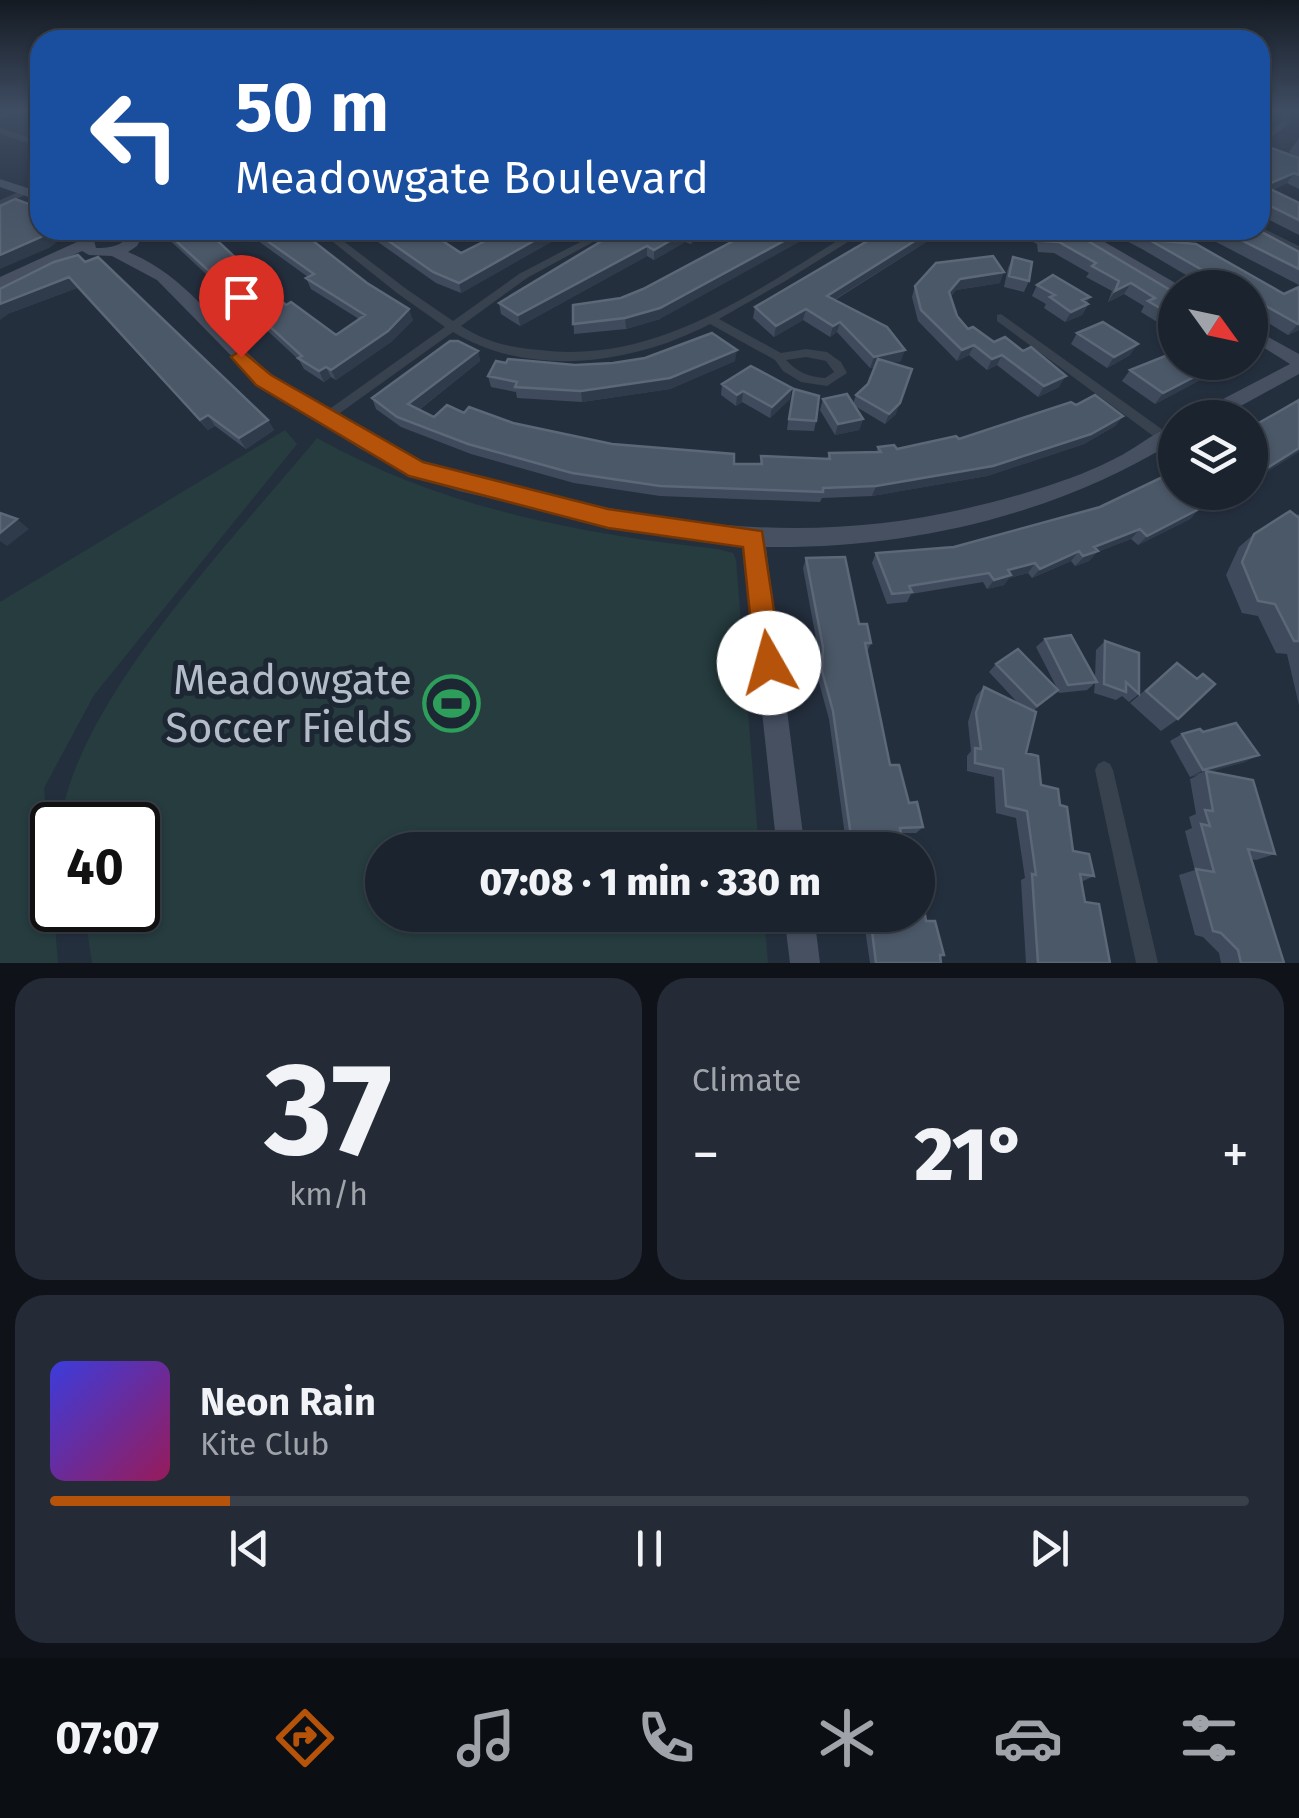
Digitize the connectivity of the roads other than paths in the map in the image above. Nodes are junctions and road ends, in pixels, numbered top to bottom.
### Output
1 (0, 183) edge
2 (30, 193) edge
3 (30, 195) edge
4 (0, 204) edge
5 (1270, 235) edge
6 (86, 240) edge
7 (96, 240) edge
8 (133, 240) edge
9 (336, 240) edge
10 (591, 240) edge
11 (845, 240) edge
12 (1091, 240) edge
13 (1299, 250) edge
14 (126, 251) junction
15 (1158, 277) edge
16 (0, 283) edge
17 (709, 318) junction
18 (1001, 318) dead end
19 (454, 325) junction
20 (1268, 344) edge
21 (779, 356) dead end
22 (1299, 364) edge
23 (1235, 400) edge
24 (326, 418) junction
25 (1158, 427) edge
26 (1158, 442) edge
27 (754, 538) junction
28 (1104, 770) dead end
29 (789, 832) edge
30 (801, 932) edge
31 (805, 963) edge
32 (1148, 963) edge

1 - 2 street
3 - 4 street
5 - 13 street
6 - 16 street
7 - 14 street
8 - 14 street
9 - 19 street
10 - 19 street
11 - 17 street
12 - 15 street
14 - 24 street
17 - 19 street
17 - 21 street
18 - 25 street
19 - 24 street
20 - 22 street
22 - 23 street
24 - 27 street
26 - 27 street
27 - 29 street
28 - 32 street
30 - 31 street

